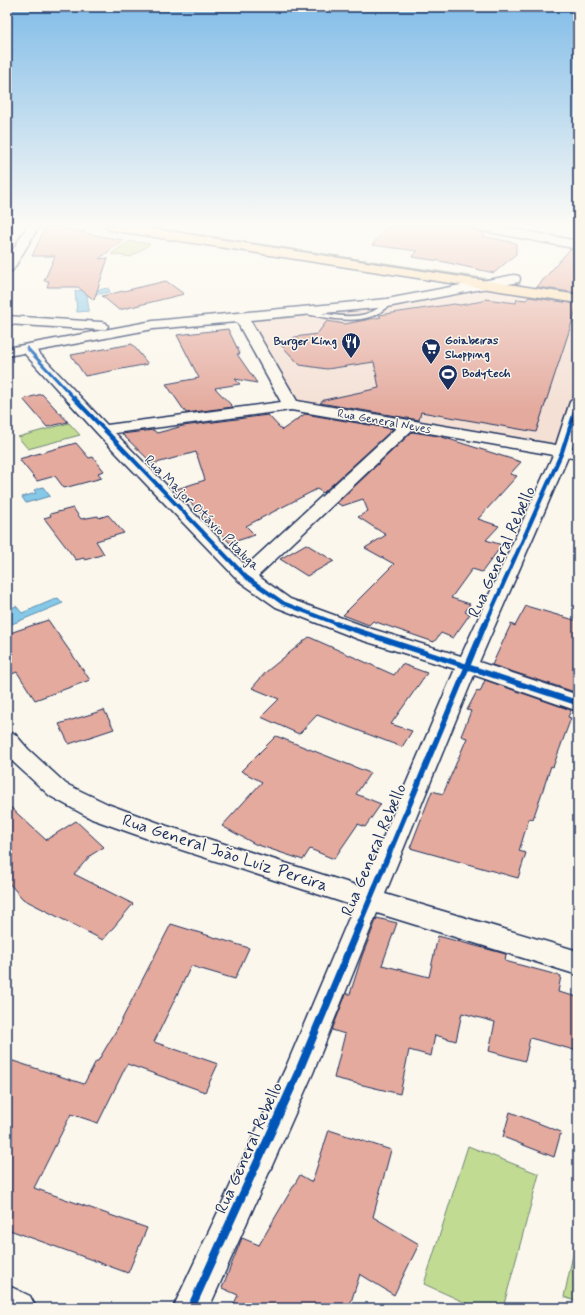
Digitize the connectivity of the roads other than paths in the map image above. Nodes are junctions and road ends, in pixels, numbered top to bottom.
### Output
1 (472, 287) edge
2 (501, 287) edge
3 (578, 299) edge
4 (241, 317) junction
5 (7, 320) edge
6 (133, 328) junction
7 (27, 348) junction
8 (7, 352) edge
9 (578, 402) edge
10 (291, 405) junction
11 (407, 426) junction
12 (103, 430) junction
13 (570, 453) edge
14 (246, 577) junction
15 (467, 665) junction
16 (578, 703) edge
17 (7, 740) edge
18 (369, 900) junction
19 (578, 963) edge
20 (7, 1302) edge
21 (18, 1308) edge
22 (191, 1308) edge

1 - 4 street
2 - 3 main road
4 - 6 street
4 - 10 street
5 - 6 street
6 - 7 street
7 - 8 street
7 - 12 street, Rua Major Otávio Pitaluga
9 - 13 street, Rua General Rebello
10 - 11 street, Rua General Neves
10 - 12 street, Rua General Neves
11 - 13 street, Rua General Neves
11 - 14 street
12 - 14 street, Rua Major Otávio Pitaluga
13 - 15 street, Rua General Rebello
14 - 15 street, Rua Major Otávio Pitaluga
15 - 16 street, Rua Major Otávio Pitaluga
15 - 18 street, Rua General Rebello
17 - 18 street, Rua General João Luiz Pereira
18 - 19 street, Rua General João Luiz Pereira
18 - 22 street, Rua General Rebello
20 - 21 street

